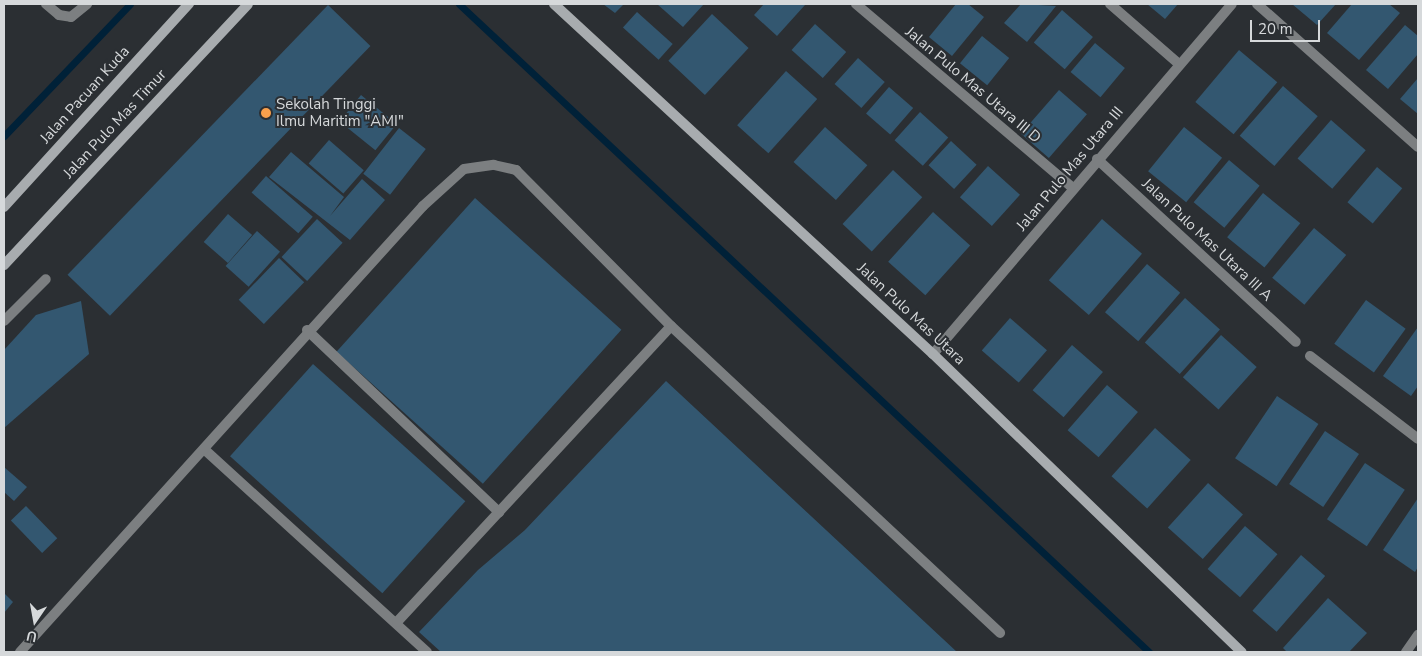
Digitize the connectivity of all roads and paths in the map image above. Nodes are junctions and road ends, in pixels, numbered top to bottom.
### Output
1 (46, 4) edge
2 (86, 4) edge
3 (189, 4) edge
4 (248, 4) edge
5 (554, 4) edge
6 (856, 4) edge
7 (1110, 4) edge
8 (1232, 4) edge
9 (1257, 4) edge
10 (1179, 64) junction
11 (1418, 147) edge
12 (1097, 159) junction
13 (1073, 188) junction
14 (4, 205) edge
15 (4, 265) edge
16 (46, 280) dead end
17 (4, 321) edge
18 (671, 326) junction
19 (308, 330) junction
20 (1296, 342) dead end
21 (933, 354) junction
22 (1310, 356) dead end
23 (1418, 439) edge
24 (205, 450) junction
25 (499, 512) junction
26 (397, 622) junction
27 (1000, 633) dead end
28 (1418, 636) edge
29 (20, 652) edge
30 (427, 652) edge
31 (1242, 652) edge
32 (1406, 652) edge

1 - 2 street
3 - 14 street, Jalan Pacuan Kuda
4 - 15 street, Jalan Pulo Mas Timur
5 - 21 street, Jalan Pulo Mas Utara
6 - 13 street, Jalan Pulo Mas Utara III D
7 - 10 street
8 - 10 street, Jalan Pulo Mas Utara III
9 - 11 street
10 - 12 street, Jalan Pulo Mas Utara III
12 - 13 street, Jalan Pulo Mas Utara III
12 - 20 street, Jalan Pulo Mas Utara III A
13 - 21 street, Jalan Pulo Mas Utara III
16 - 17 street
18 - 19 street
18 - 25 street
18 - 27 street
19 - 24 street
19 - 25 street
21 - 31 street, Jalan Pulo Mas Utara
22 - 23 street
24 - 26 street
24 - 29 street
25 - 26 street
26 - 30 street
28 - 32 street

